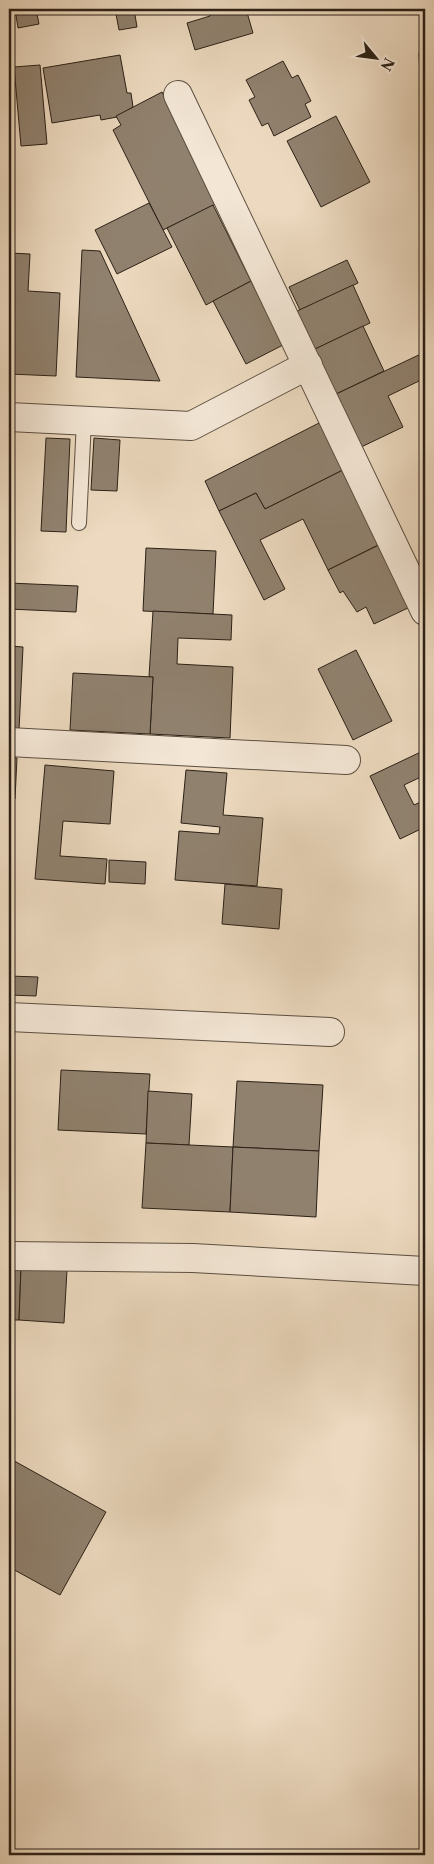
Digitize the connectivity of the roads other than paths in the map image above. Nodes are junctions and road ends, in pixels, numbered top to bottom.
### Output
1 (178, 95) dead end
2 (308, 365) junction
3 (9, 417) edge
4 (84, 421) junction
5 (79, 523) dead end
6 (425, 611) edge
7 (9, 742) edge
8 (346, 760) dead end
9 (9, 1017) edge
10 (330, 1032) dead end
11 (9, 1256) edge
12 (425, 1271) edge

1 - 2 street
2 - 4 street
2 - 6 street
3 - 4 street
4 - 5 lane
7 - 8 street
9 - 10 street
11 - 12 street

